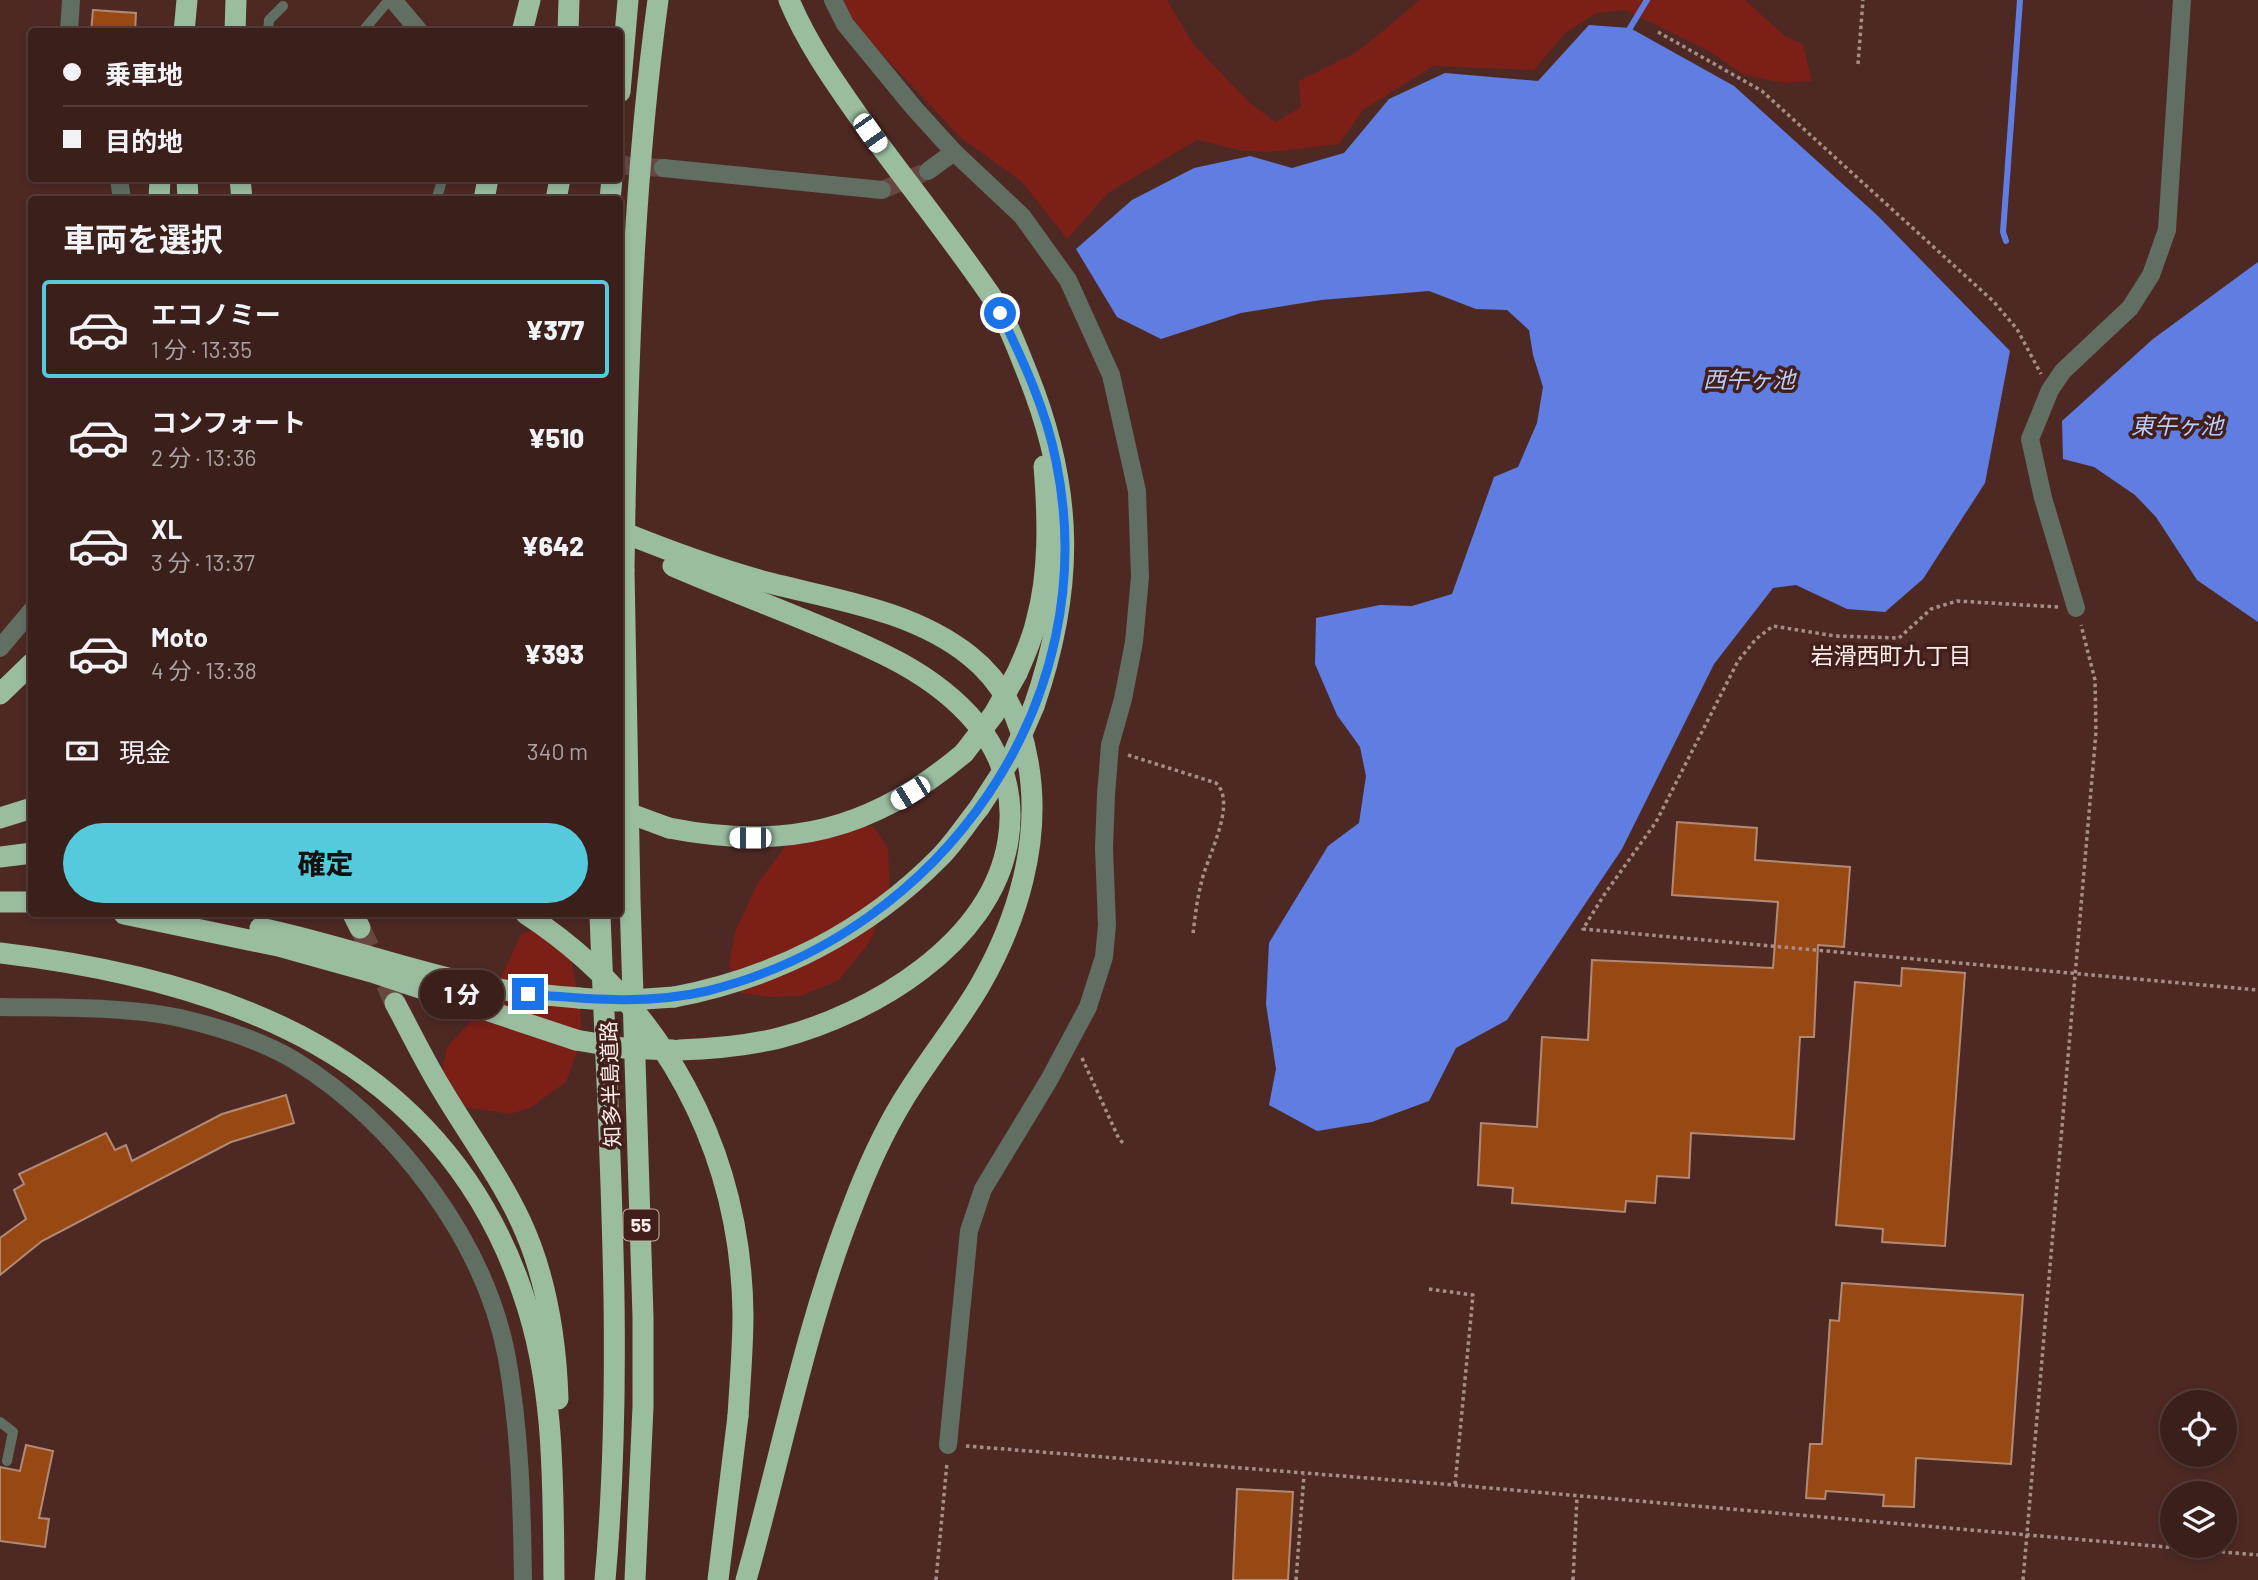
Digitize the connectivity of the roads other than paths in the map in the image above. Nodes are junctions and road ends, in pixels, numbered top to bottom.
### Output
1 (71, 0) edge
2 (187, 0) edge
3 (236, 0) edge
4 (391, 0) edge
5 (530, 0) edge
6 (569, 0) edge
7 (628, 0) edge
8 (658, 0) edge
9 (789, 0) edge
10 (833, 0) edge
11 (2182, 0) edge
12 (283, 6) dead end
13 (69, 28) edge
14 (184, 28) edge
15 (235, 28) edge
16 (268, 28) edge
17 (366, 28) edge
18 (416, 28) edge
19 (524, 28) edge
20 (568, 28) edge
21 (623, 58) edge
22 (954, 152) junction
23 (663, 168) tunnel mouth
24 (929, 171) tunnel mouth
25 (882, 190) tunnel mouth
26 (1040, 405) junction
27 (623, 532) edge
28 (623, 544) edge
29 (2076, 608) road end
30 (28, 615) edge
31 (0, 648) edge
32 (28, 667) edge
33 (0, 694) edge
34 (28, 809) edge
35 (623, 811) edge
36 (0, 818) edge
37 (28, 854) edge
38 (0, 857) edge
39 (0, 902) edge
40 (28, 902) edge
41 (139, 917) edge
42 (200, 917) edge
43 (530, 917) edge
44 (600, 917) edge
45 (0, 953) edge
46 (395, 1003) tunnel mouth
47 (0, 1007) edge
48 (0, 1422) edge
49 (948, 1445) road end
50 (6, 1461) dead end
51 (553, 1534) junction
52 (523, 1580) edge
53 (554, 1580) edge
54 (605, 1580) edge
55 (635, 1580) edge
56 (718, 1580) edge
57 (746, 1580) edge

1 - 13 street
2 - 14 highway
3 - 15 highway
4 - 17 lane
4 - 18 street
5 - 19 highway
6 - 20 highway
7 - 21 highway
8 - 55 highway, 知多半島道路 / 55, bridge
9 - 26 highway
10 - 22 street
11 - 29 street
12 - 16 lane
22 - 24 street
22 - 49 street
23 - 25 street
26 - 35 highway, bridge
26 - 42 highway, bridge
27 - 57 highway
28 - 41 highway, bridge
30 - 31 street
32 - 33 highway
34 - 36 highway
37 - 38 highway
39 - 40 highway
43 - 56 highway, bridge
44 - 54 highway, 知多半島道路 / 55
45 - 51 highway
46 - 51 highway
47 - 52 street
48 - 50 lane
51 - 53 highway

